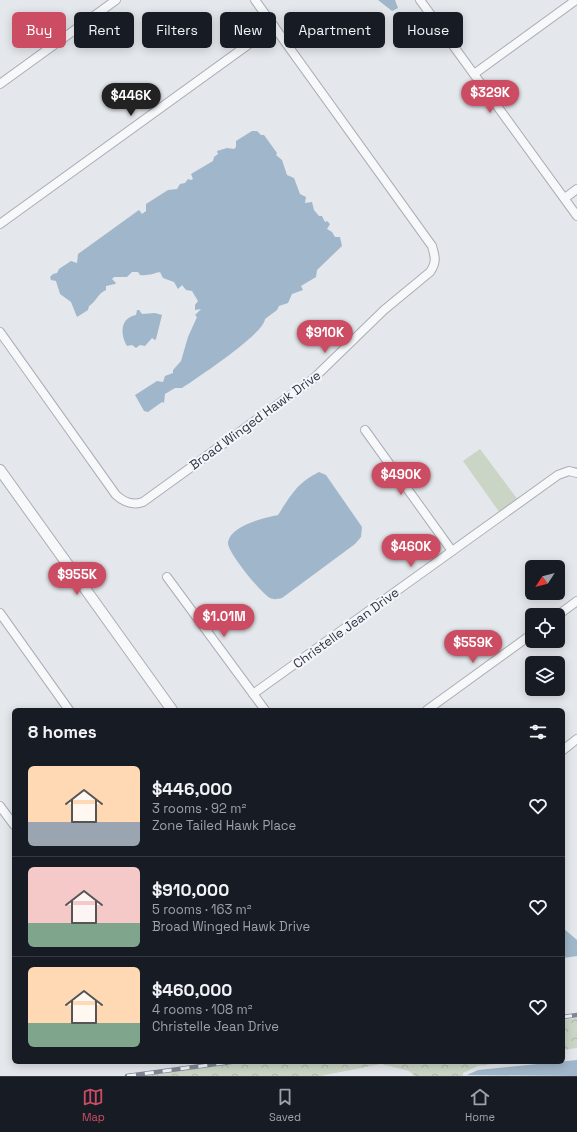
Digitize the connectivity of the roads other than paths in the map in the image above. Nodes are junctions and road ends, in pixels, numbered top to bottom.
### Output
1 (116, 0) edge
2 (255, 0) edge
3 (420, 0) edge
4 (576, 0) edge
5 (264, 12) edge
6 (276, 29) edge
7 (244, 48) edge
8 (474, 74) junction
9 (0, 84) edge
10 (577, 189) edge
11 (564, 198) junction
12 (577, 216) edge
13 (0, 224) edge
14 (0, 333) edge
15 (365, 430) dead end
16 (0, 470) edge
17 (577, 473) edge
18 (452, 551) junction
19 (167, 577) dead end
20 (577, 601) edge
21 (565, 610) edge
22 (0, 613) edge
23 (525, 639) edge
24 (253, 694) junction
25 (68, 708) edge
26 (171, 708) edge
27 (264, 708) edge
28 (430, 708) edge
29 (577, 740) edge
30 (565, 749) edge
31 (0, 806) edge
32 (12, 823) edge

1 - 9 street
2 - 5 street, Broad Winged Hawk Drive
3 - 8 street
4 - 8 street
6 - 14 street, Broad Winged Hawk Drive
7 - 13 street
8 - 11 street
10 - 11 street
11 - 12 street
15 - 18 street
16 - 26 street
17 - 18 street, Christelle Jean Drive
18 - 24 street, Christelle Jean Drive
19 - 24 street
20 - 21 street
22 - 25 street
23 - 28 street
24 - 27 street
29 - 30 street
31 - 32 street

